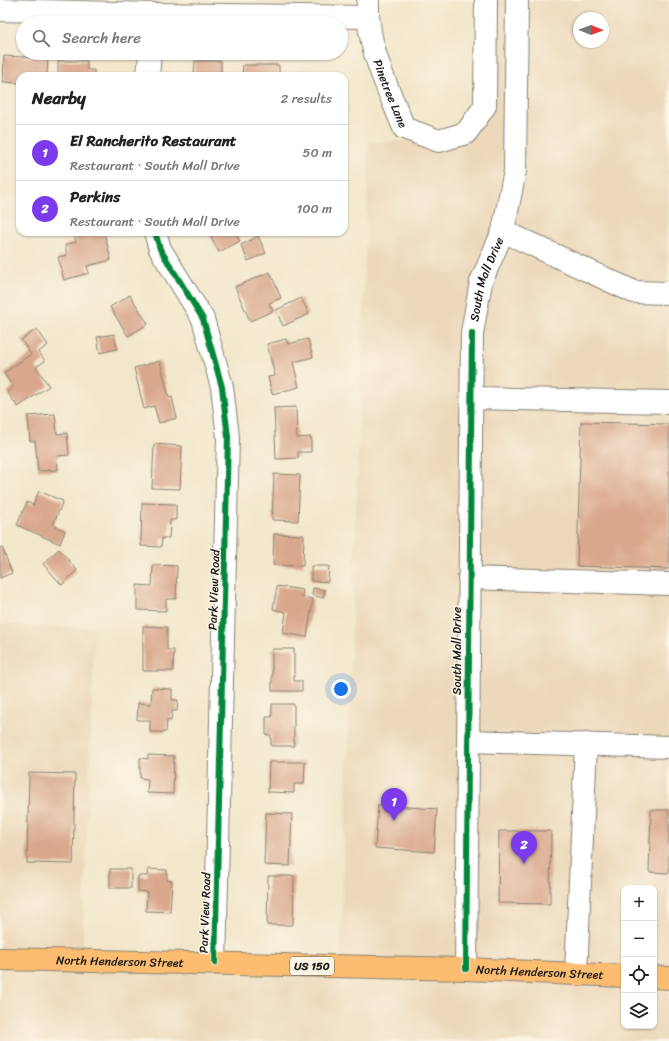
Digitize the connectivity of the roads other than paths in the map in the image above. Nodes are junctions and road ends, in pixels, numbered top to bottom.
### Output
1 (486, 0) edge
2 (517, 0) edge
3 (368, 9) edge
4 (0, 10) edge
5 (154, 12) edge
6 (149, 60) edge
7 (148, 72) edge
8 (503, 231) junction
9 (156, 236) edge
10 (669, 293) edge
11 (472, 398) junction
12 (669, 402) edge
13 (469, 578) junction
14 (669, 584) edge
15 (468, 741) junction
16 (586, 744) junction
17 (669, 747) edge
18 (0, 959) edge
19 (215, 963) junction
20 (466, 970) junction
21 (576, 974) junction
22 (621, 976) edge
23 (657, 977) edge
24 (669, 978) edge

1 - 3 street, Pinetree Lane
2 - 8 street, South Mall Drive
3 - 5 street
4 - 5 street
6 - 7 street
8 - 10 street
8 - 11 street, South Mall Drive
9 - 19 street, Park View Road
11 - 12 street
11 - 13 street, South Mall Drive
13 - 14 street
13 - 15 street, South Mall Drive
15 - 16 street
15 - 20 street, South Mall Drive
16 - 17 street
16 - 21 street
18 - 19 main road, North Henderson Street / US 150
19 - 20 main road, North Henderson Street / US 150
20 - 21 main road, North Henderson Street / US 150
21 - 22 main road, North Henderson Street / US 150
23 - 24 main road

